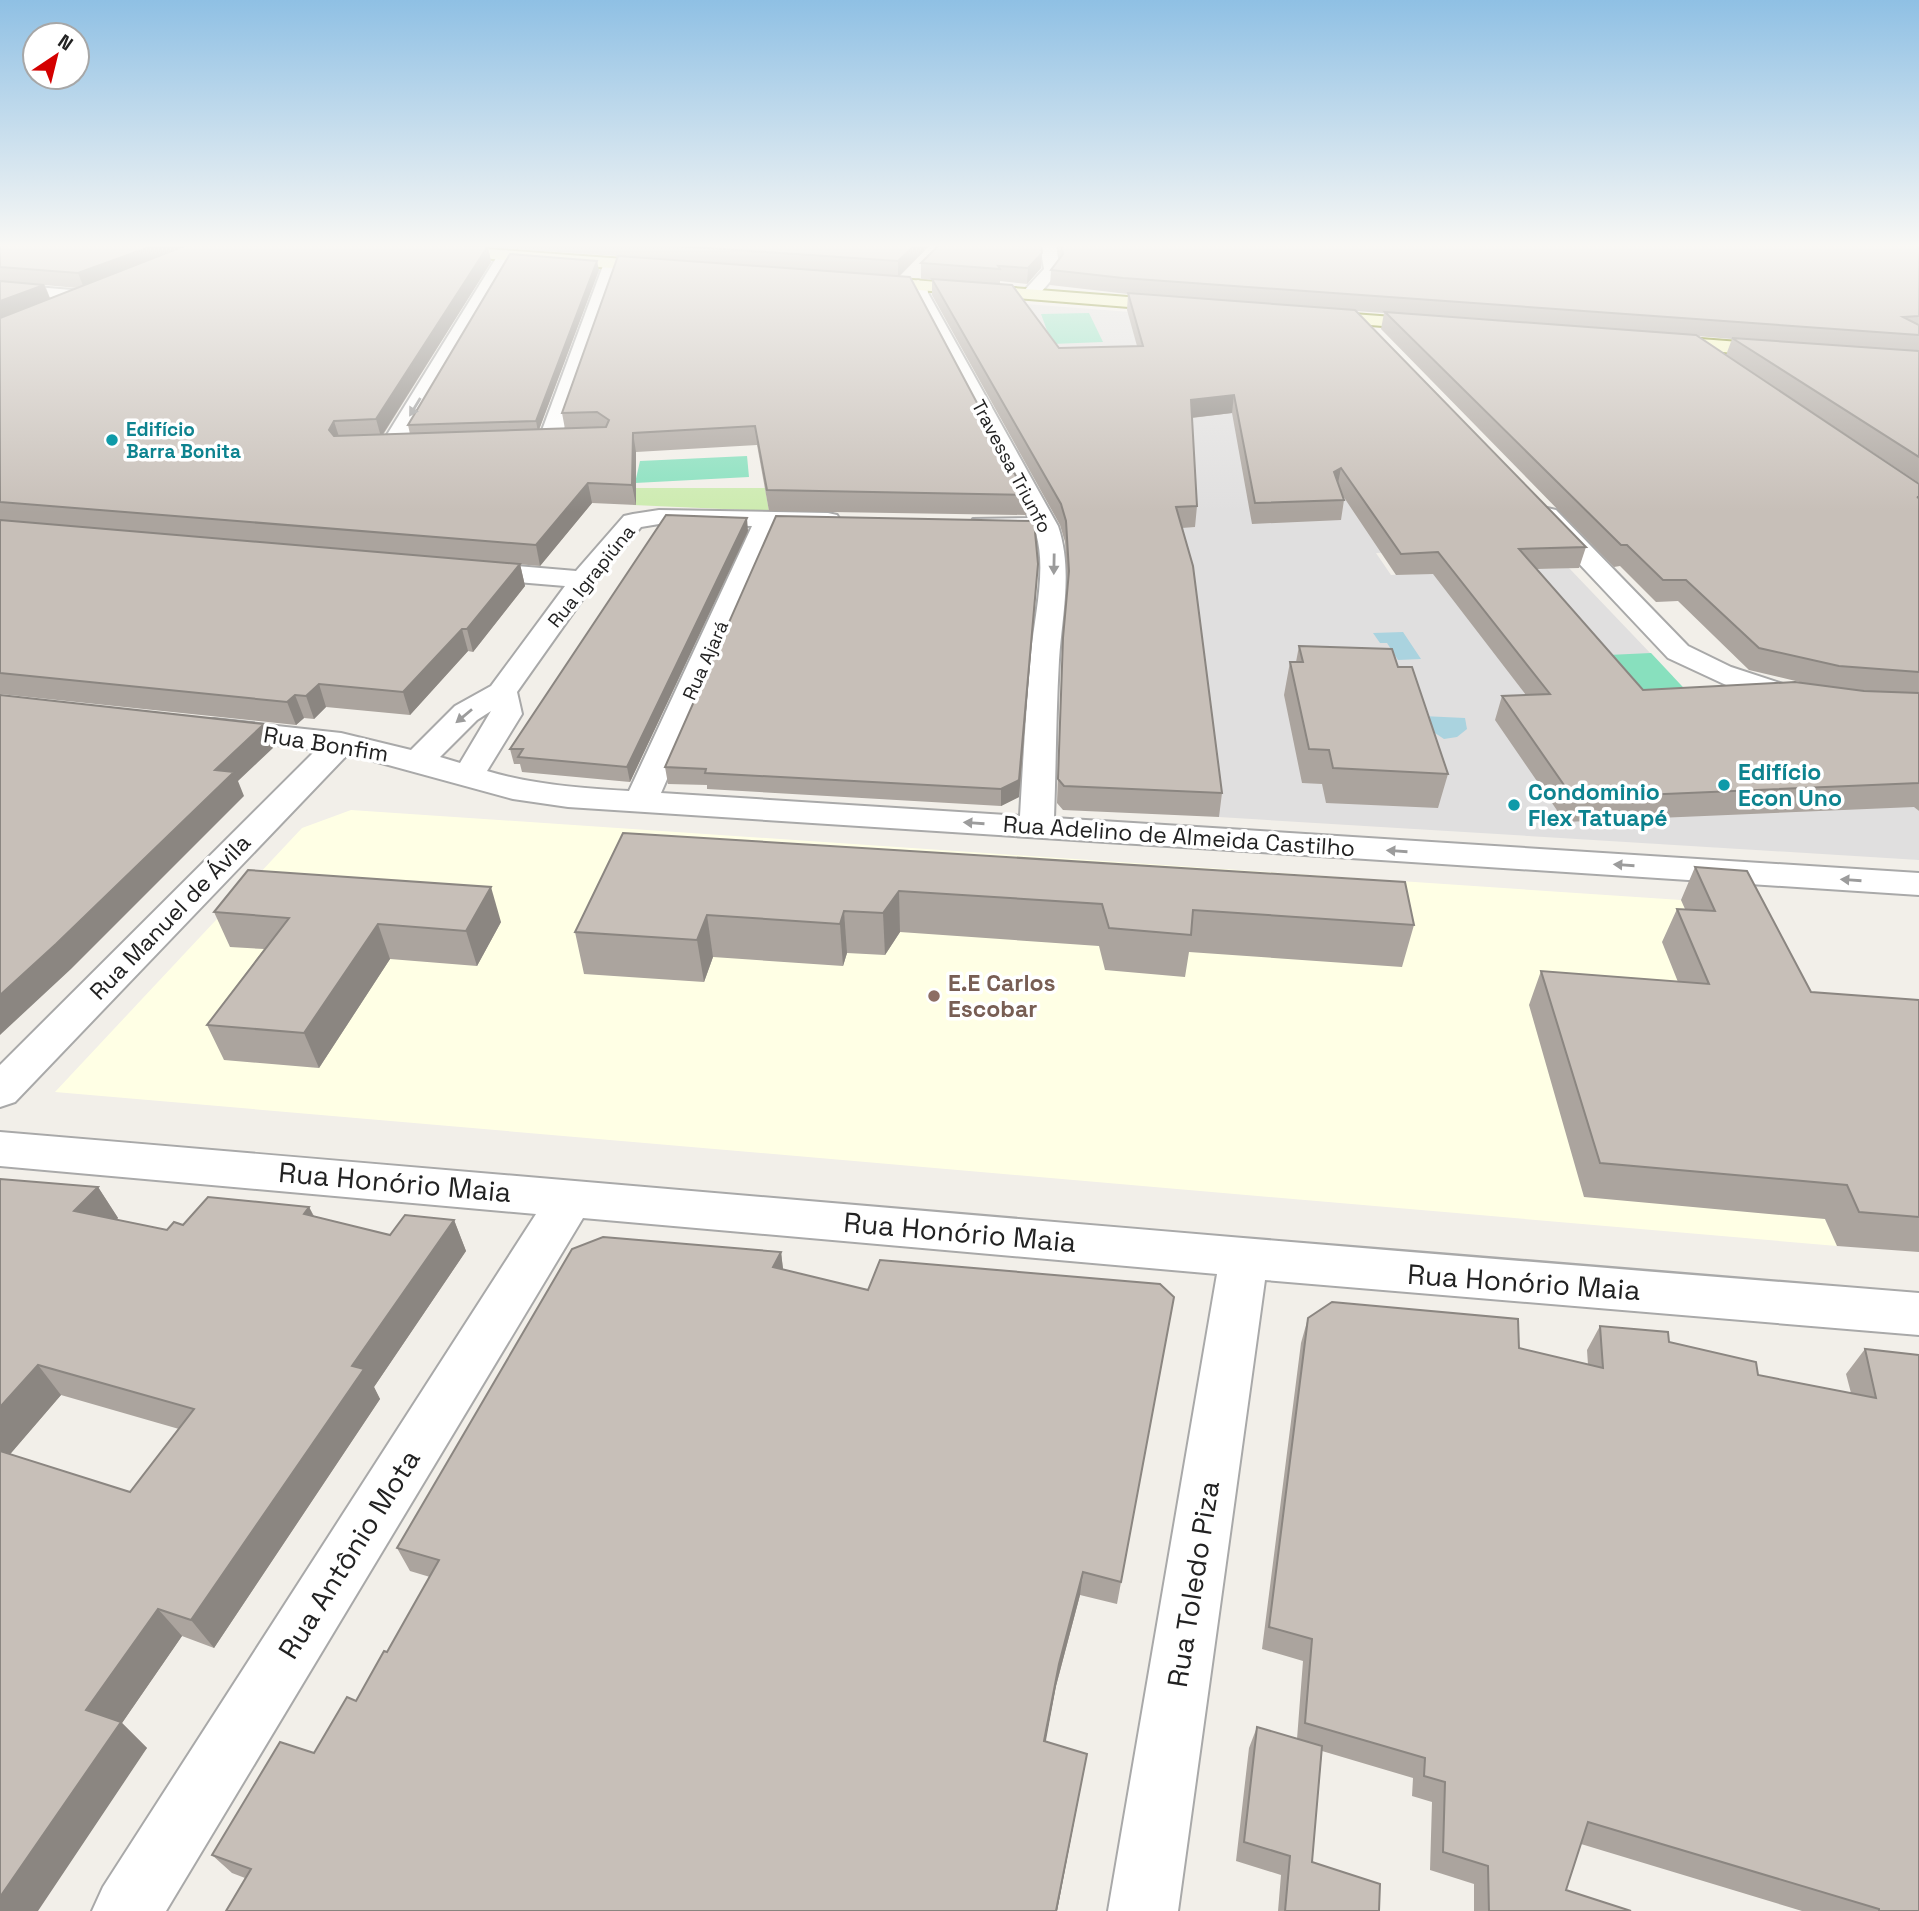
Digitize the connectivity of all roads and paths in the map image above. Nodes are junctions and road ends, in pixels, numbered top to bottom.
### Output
1 (454, 334) edge
2 (587, 334) edge
3 (941, 334) edge
4 (1373, 334) edge
5 (1642, 341) edge
6 (1697, 345) junction
7 (1387, 349) edge
8 (1793, 352) edge
9 (1736, 372) edge
10 (575, 440) edge
11 (550, 441) junction
12 (523, 442) edge
13 (418, 445) edge
14 (1533, 500) edge
15 (768, 519) junction
16 (851, 521) edge
17 (963, 524) edge
18 (1046, 526) junction
19 (444, 568) edge
20 (583, 580) junction
21 (502, 692) junction
22 (1808, 700) edge
23 (180, 724) edge
24 (341, 743) junction
25 (443, 768) junction
26 (641, 801) junction
27 (1037, 827) junction
28 (1919, 884) edge
29 (0, 1090) edge
30 (0, 1149) edge
31 (571, 1197) junction
32 (1244, 1257) junction
33 (1919, 1314) edge
34 (127, 1911) edge
35 (1143, 1911) edge

1 -> 13 street
2 - 11 street
3 - 18 street, Travessa Triunfo
4 - 7 street
5 - 6 main road
6 - 8 main road
6 - 9 street
10 - 11 street
11 - 12 street
14 - 22 street
15 - 16 street, Rua Igrapiúna
15 - 20 street, Rua Igrapiúna
15 - 26 street, Rua Ajará
17 - 18 street
18 -> 27 street, Travessa Triunfo
19 - 20 street
20 - 21 street, Rua Igrapiúna
21 -> 25 street, Rua Igrapiúna
21 - 25 street
23 - 24 street, Rua Bonfim
24 - 25 street, Rua Bonfim
24 - 29 street, Rua Manuel de Ávila
25 - 26 street, Rua Adelino de Almeida Castilho
27 -> 26 street, Rua Adelino de Almeida Castilho
28 -> 27 street, Rua Adelino de Almeida Castilho
30 - 31 street, Rua Honório Maia
31 - 32 street, Rua Honório Maia
31 - 34 street, Rua Antônio Mota
32 - 33 street, Rua Honório Maia
32 - 35 street, Rua Toledo Piza

